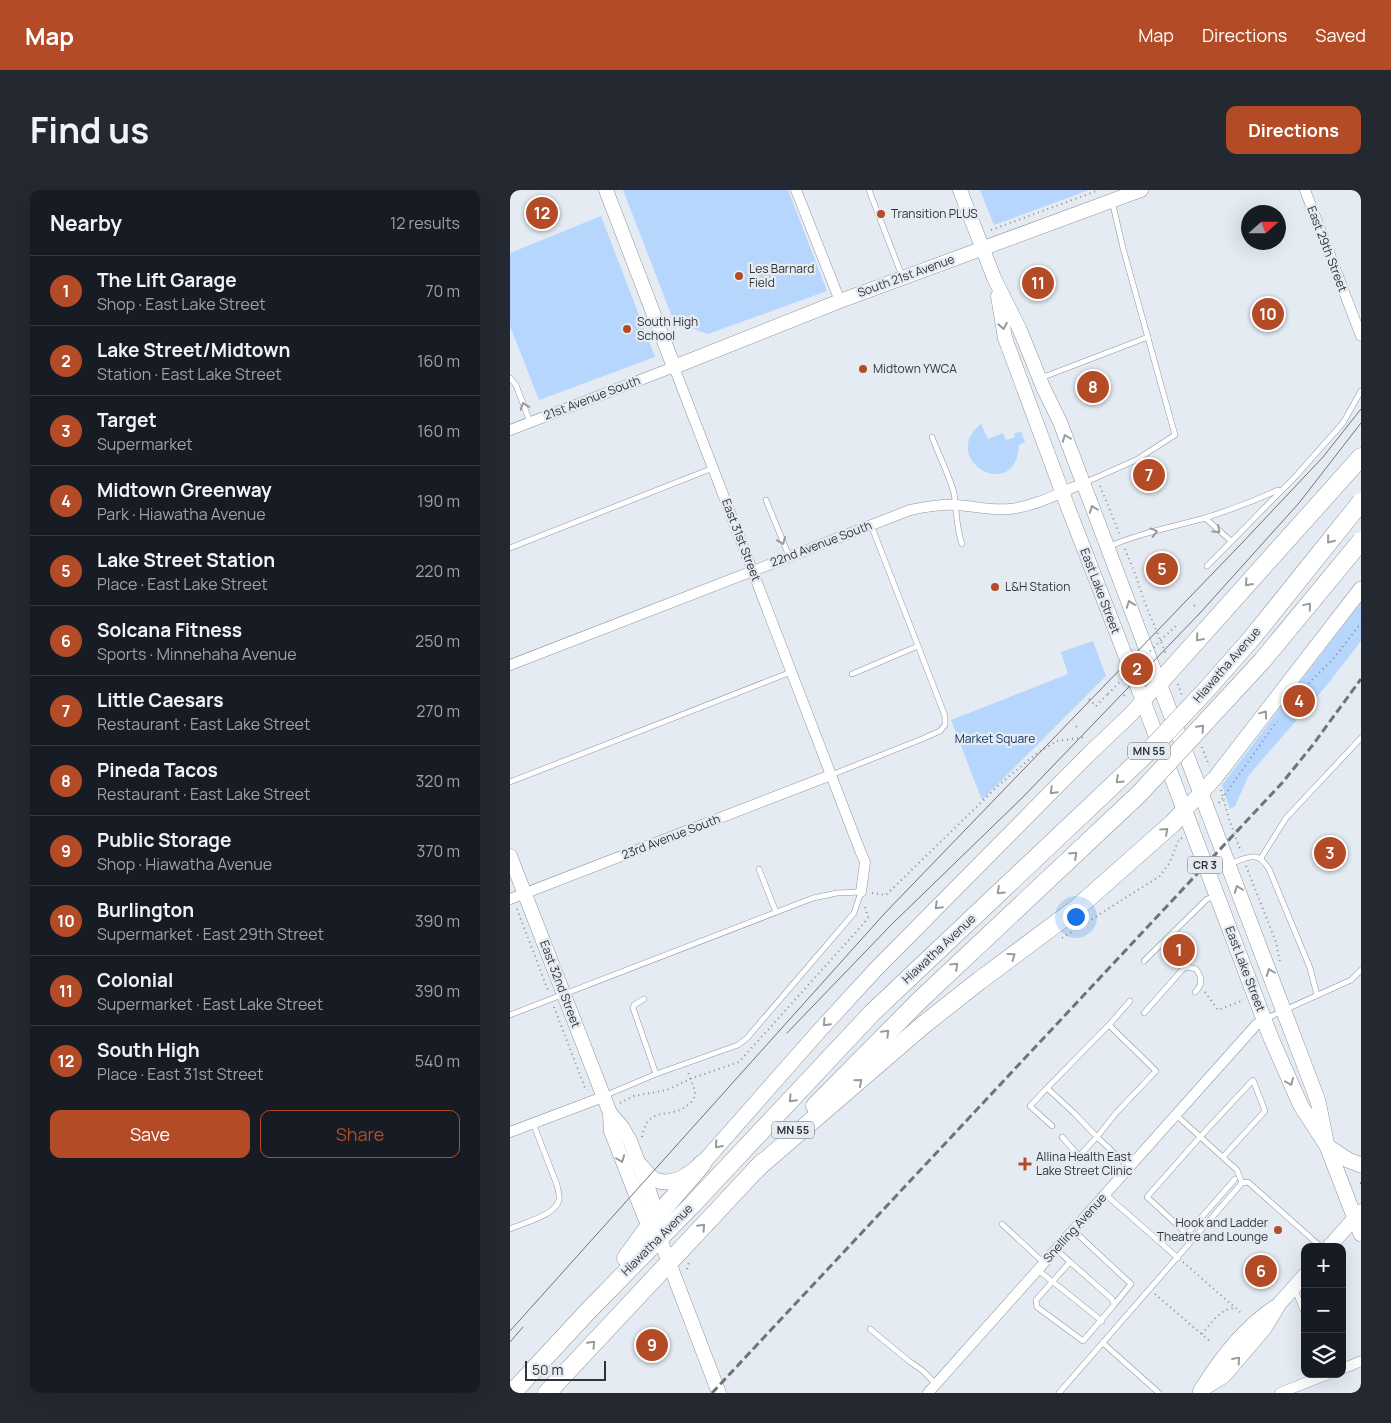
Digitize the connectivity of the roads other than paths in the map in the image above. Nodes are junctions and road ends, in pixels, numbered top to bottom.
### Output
1 (606, 190) edge
2 (796, 190) edge
3 (869, 190) edge
4 (960, 190) edge
5 (1141, 190) edge
6 (1305, 190) edge
7 (1112, 201) junction
8 (983, 247) junction
9 (902, 278) junction
10 (994, 278) junction
11 (840, 301) junction
12 (1148, 336) junction
13 (1361, 336) edge
14 (674, 367) junction
15 (510, 378) edge
16 (1040, 379) junction
17 (1361, 391) edge
18 (530, 422) junction
19 (510, 430) edge
20 (932, 438) dead end
21 (1361, 457) edge
22 (713, 468) junction
23 (1083, 483) junction
24 (1283, 488) junction
25 (1062, 492) junction
26 (766, 500) dead end
27 (1361, 502) edge
28 (956, 505) junction
29 (1205, 518) junction
30 (871, 525) junction
31 (1231, 541) junction
32 (1361, 541) edge
33 (962, 544) dead end
34 (1108, 547) junction
35 (510, 548) edge
36 (789, 556) junction
37 (1208, 566) dead end
38 (753, 570) junction
39 (1361, 588) edge
40 (918, 646) junction
41 (510, 665) edge
42 (792, 672) junction
43 (852, 674) dead end
44 (1159, 682) junction
45 (1143, 702) junction
46 (1361, 738) edge
47 (831, 775) junction
48 (510, 782) edge
49 (1202, 794) junction
50 (1184, 811) junction
51 (510, 856) edge
52 (1260, 858) junction
53 (1229, 864) junction
54 (759, 869) dead end
55 (860, 892) junction
56 (524, 894) junction
57 (1216, 896) junction
58 (510, 899) edge
59 (776, 912) junction
60 (1144, 961) dead end
61 (1361, 970) edge
62 (1195, 992) dead end
63 (564, 994) junction
64 (1317, 995) junction
65 (644, 998) dead end
66 (1130, 1001) dead end
67 (1285, 1010) junction
68 (1144, 1013) dead end
69 (510, 1015) edge
70 (1264, 1020) junction
71 (1109, 1025) junction
72 (656, 1074) junction
73 (1047, 1088) junction
74 (603, 1097) junction
75 (610, 1113) junction
76 (1176, 1115) junction
77 (533, 1123) junction
78 (1052, 1126) dead end
79 (510, 1132) edge
80 (1062, 1137) dead end
81 (1097, 1137) junction
82 (1200, 1137) junction
83 (1327, 1146) junction
84 (1223, 1157) junction
85 (638, 1163) junction
86 (702, 1164) junction
87 (1361, 1165) edge
88 (1129, 1167) junction
89 (755, 1170) junction
90 (1235, 1179) dead end
91 (1242, 1183) junction
92 (1105, 1194) junction
93 (1358, 1215) edge
94 (653, 1221) junction
95 (1002, 1224) dead end
96 (510, 1229) edge
97 (1073, 1230) junction
98 (1361, 1234) edge
99 (659, 1238) junction
100 (1317, 1243) edge
101 (1333, 1243) edge
102 (1056, 1249) junction
103 (1178, 1258) junction
104 (668, 1262) junction
105 (1070, 1262) junction
106 (1041, 1266) junction
107 (1301, 1280) edge
108 (1052, 1282) junction
109 (1294, 1288) junction
110 (1114, 1305) junction
111 (1301, 1305) edge
112 (590, 1309) junction
113 (1102, 1321) junction
114 (870, 1329) dead end
115 (1104, 1343) junction
116 (1361, 1361) edge
117 (1346, 1367) edge
118 (1318, 1378) edge
119 (936, 1384) junction
120 (1200, 1392) edge
121 (512, 1393) edge
122 (547, 1393) edge
123 (718, 1393) edge
124 (928, 1393) edge
125 (1059, 1393) edge
126 (1159, 1393) edge
127 (1280, 1393) edge

1 - 14 street, East 31st Street
2 - 11 street
3 - 9 lane
4 - 8 street, East Lake Street / CR 3
5 - 7 street, South 21st Avenue
6 - 13 street, East 29th Street
7 - 8 street, South 21st Avenue
7 - 12 lane
8 - 9 street, South 21st Avenue
8 - 10 street, East Lake Street / CR 3
9 - 11 street, South 21st Avenue
10 - 16 street, East Lake Street / CR 3
10 -> 25 street, East Lake Street / CR 3
11 - 14 street, South 21st Avenue
12 - 16 lane
12 - 23 lane
14 - 18 street, 21st Avenue South
14 - 22 street, East 31st Street
18 -> 15 lane
23 -> 16 street, East Lake Street / CR 3
17 - 24 lane
18 - 19 street, 21st Avenue South
20 - 28 lane
21 -> 44 highway
22 - 35 lane
22 - 38 street, East 31st Street
23 - 25 street, 22nd Avenue South
34 -> 23 street, East Lake Street / CR 3
24 - 29 lane
24 - 31 lane
25 - 28 street, 22nd Avenue South
25 - 45 street, East Lake Street / CR 3
26 -> 36 lane
27 -> 99 highway, Hiawatha Avenue / MN 55, bridge
28 - 30 street, 22nd Avenue South
28 - 33 lane
29 -> 31 lane
34 -> 29 lane
30 - 36 street, 22nd Avenue South
30 - 40 lane
31 - 37 lane
89 -> 32 highway, Hiawatha Avenue / MN 55, bridge
44 -> 34 street, East Lake Street / CR 3
36 - 38 street, 22nd Avenue South
38 - 41 street, 22nd Avenue South
38 - 42 street, East 31st Street
49 -> 39 main road
40 - 43 lane
40 - 47 lane
42 - 47 street, East 31st Street
42 - 48 lane
44 - 45 main road
44 - 49 main road, East Lake Street / CR 3
45 - 50 main road, East Lake Street / CR 3
45 -> 86 main road
46 - 52 lane
47 - 55 street, East 31st Street
47 - 56 street, 23rd Avenue South
49 - 50 main road
49 - 53 main road, East Lake Street / CR 3
50 - 57 main road, East Lake Street / CR 3
89 -> 50 highway
51 - 56 street, East 32nd Street
52 - 53 lane
52 - 64 lane
67 -> 53 main road, East Lake Street / CR 3
54 - 59 lane
55 - 59 lane
55 - 72 lane
56 - 58 street, 23rd Avenue South
56 - 63 street, East 32nd Street
57 - 60 lane
57 - 70 main road, East Lake Street / CR 3
59 - 63 lane
61 - 64 lane
62 - 68 lane
63 - 69 lane
63 - 74 street, East 32nd Street
64 - 67 lane
65 - 72 lane
66 - 71 lane
67 - 70 lane
67 - 83 main road, East Lake Street / CR 3
70 - 76 street, Snelling Avenue
70 -> 83 main road, East Lake Street / CR 3
71 - 73 lane
71 - 81 lane
72 - 74 lane
73 - 78 lane
73 - 81 lane
74 - 75 street, East 32nd Street
74 - 77 street
75 - 85 street, East 32nd Street
75 -> 94 street, East 32nd Street
76 - 82 lane
76 - 88 street, Snelling Avenue
77 - 79 street
77 - 96 lane
80 - 81 lane
81 - 88 lane
82 - 84 lane
82 - 84 lane
82 - 90 lane
83 - 87 main road
83 - 93 main road, East Lake Street / CR 3
84 - 91 lane
85 - 86 main road
85 - 94 street, East 32nd Street
86 - 94 highway
88 - 92 street, Snelling Avenue
104 -> 89 highway, Hiawatha Avenue / MN 55
91 - 100 lane
91 - 103 lane
92 - 97 street, Snelling Avenue
92 - 103 lane
93 - 98 main road, East Lake Street / CR 3
93 - 101 street
94 - 99 street, East 32nd Street
94 - 112 highway
95 - 106 lane
97 - 102 street, Snelling Avenue
97 - 110 lane
99 - 104 street, East 32nd Street
99 - 112 highway, Hiawatha Avenue / MN 55
102 - 105 lane
102 - 106 street, Snelling Avenue
103 - 115 lane
122 -> 104 highway, Hiawatha Avenue / MN 55
104 - 123 street, East 32nd Street
105 - 108 lane
105 - 110 lane
106 - 108 lane
106 - 119 street, Snelling Avenue
107 - 109 street
108 - 113 lane
108 - 113 lane
109 - 111 lane
109 - 120 street
110 - 113 lane
112 - 121 highway, Hiawatha Avenue / MN 55
114 - 119 lane
115 - 125 lane
115 - 126 lane
116 - 117 street
118 - 127 street
119 - 124 street, Snelling Avenue

